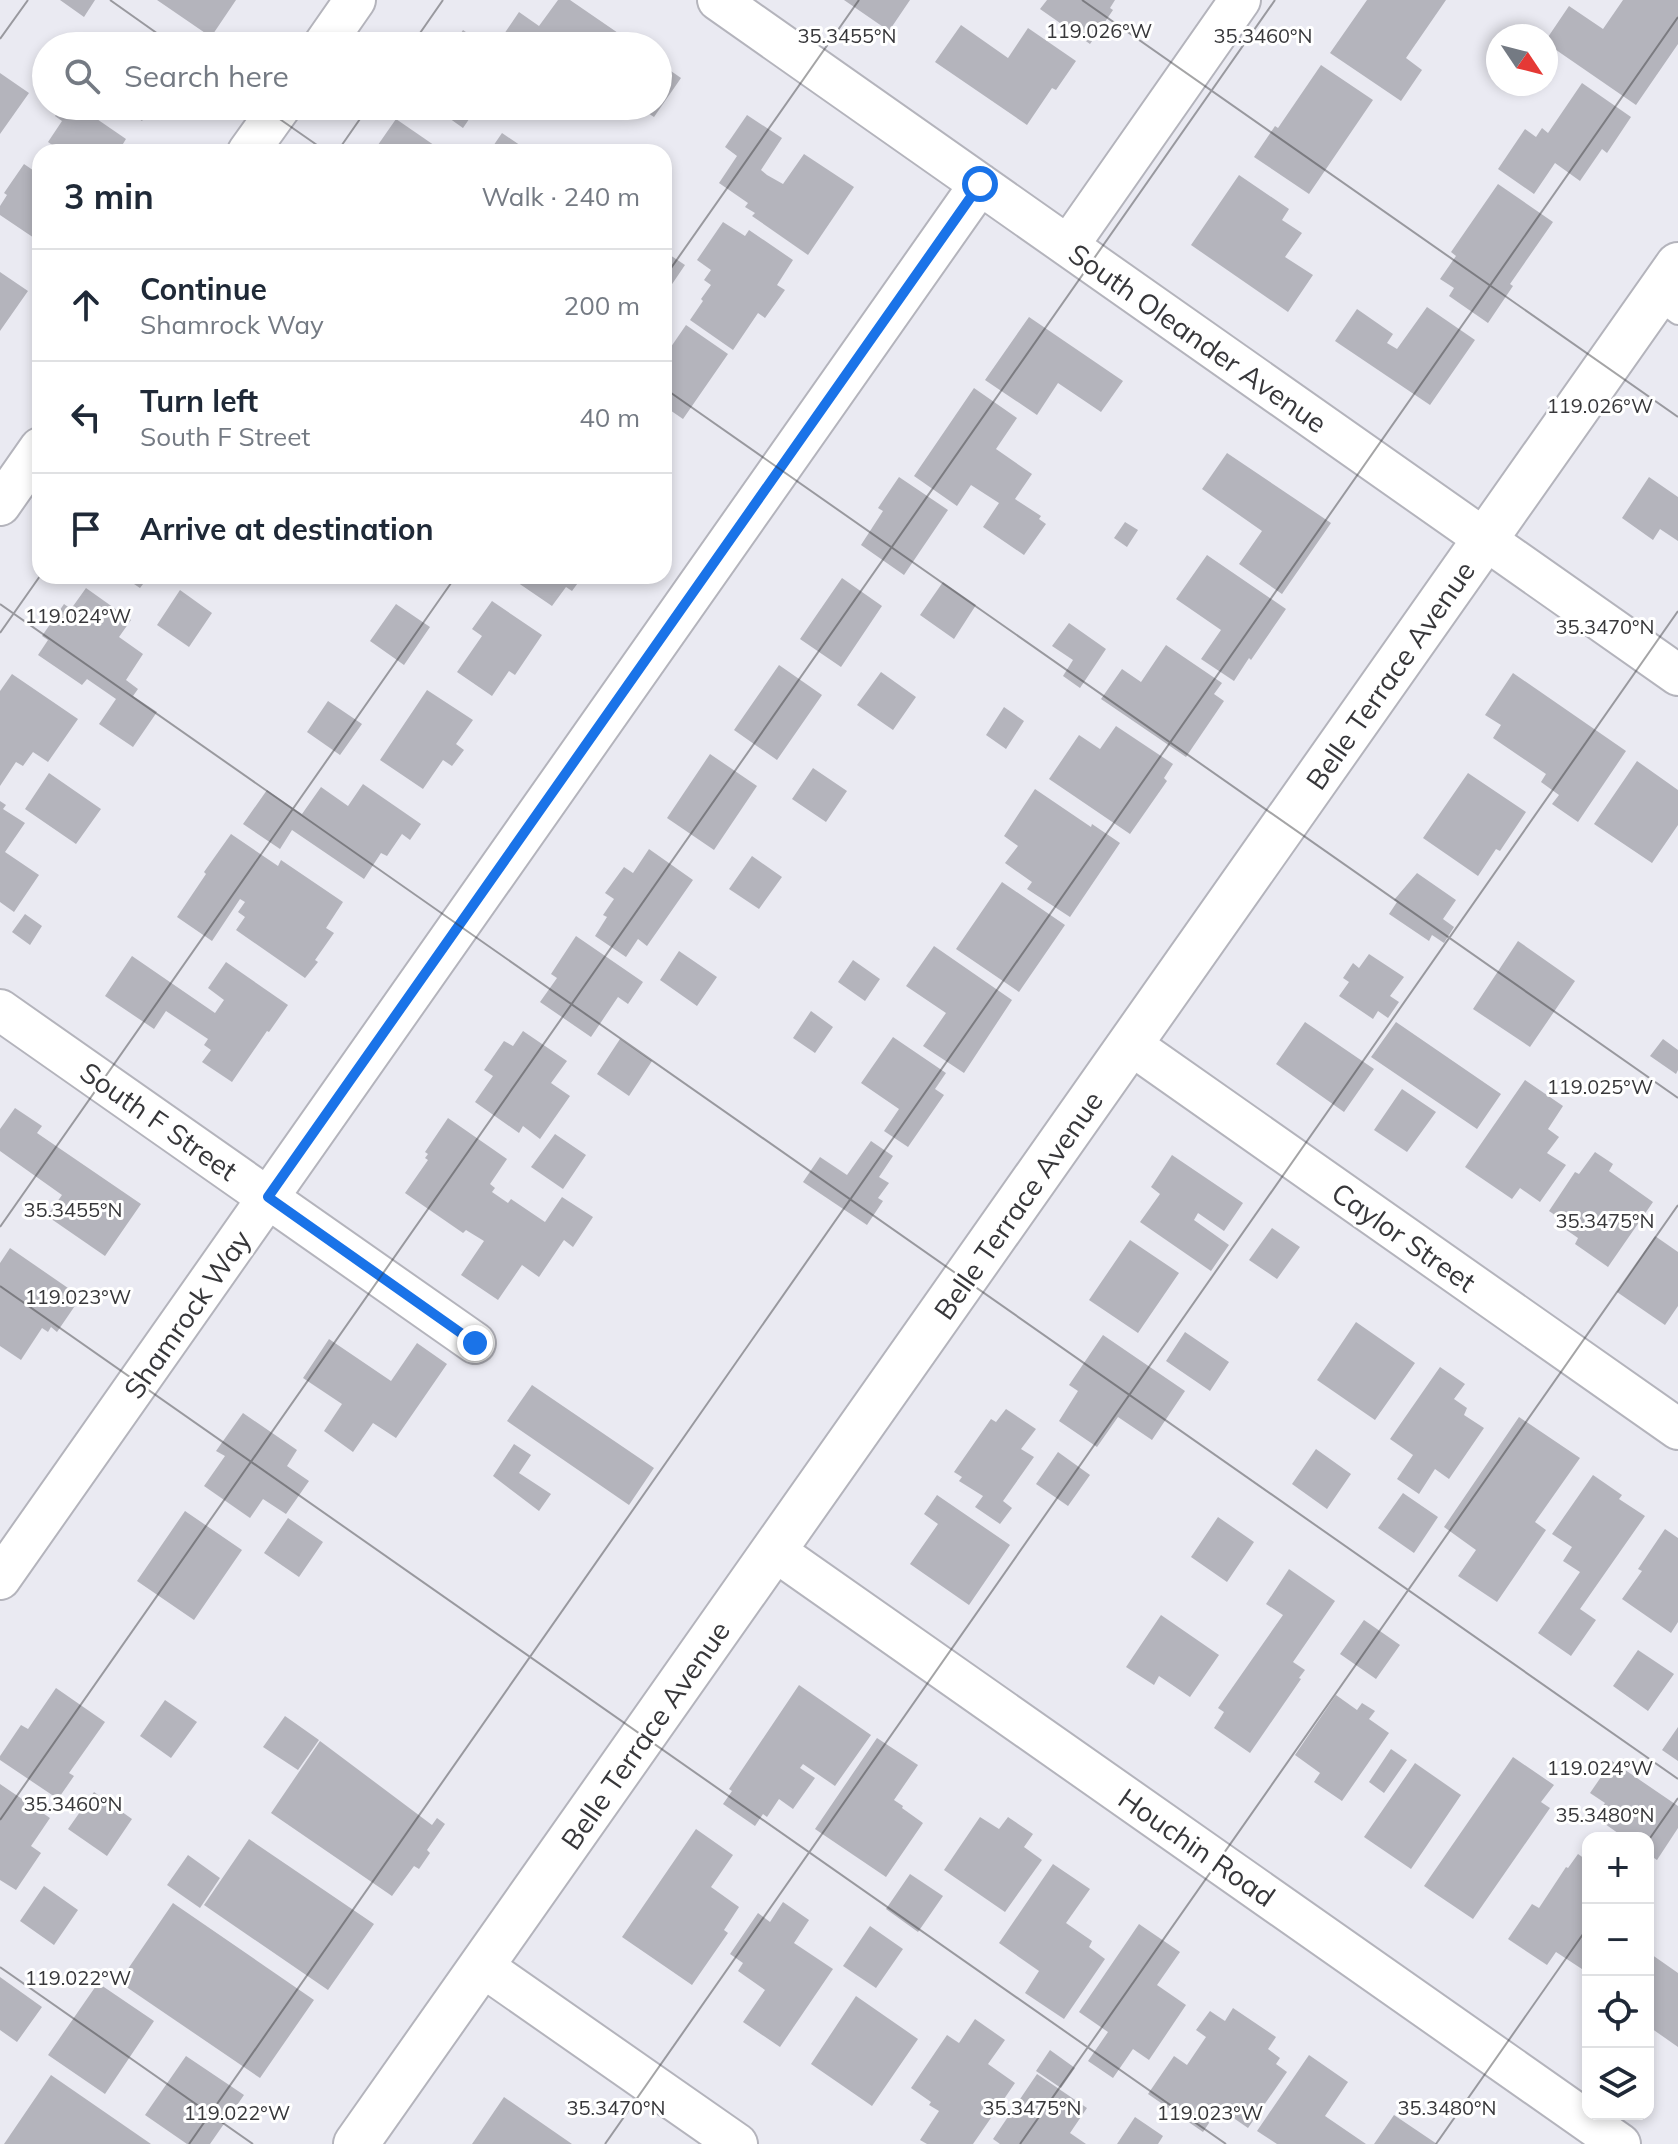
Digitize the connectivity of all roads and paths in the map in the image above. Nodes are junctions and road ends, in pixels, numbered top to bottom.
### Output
1 (355, 0) edge
2 (718, 0) edge
3 (1240, 0) edge
4 (333, 32) edge
5 (271, 120) edge
6 (254, 144) edge
7 (980, 184) junction
8 (1068, 246) junction
9 (1670, 292) edge
10 (32, 459) edge
11 (0, 505) edge
12 (1485, 540) junction
13 (1678, 675) edge
14 (0, 1010) edge
15 (1130, 1044) junction
16 (268, 1197) junction
17 (475, 1343) dead end
18 (1678, 1429) edge
19 (775, 1551) junction
20 (0, 1579) edge
21 (482, 1966) junction
22 (1595, 2137) edge
23 (356, 2144) edge
24 (737, 2144) edge

1 - 4 street
2 - 7 street, South Oleander Avenue
3 - 8 street
5 - 6 street
7 - 8 street, South Oleander Avenue
7 - 16 street, Shamrock Way
8 - 12 street, South Oleander Avenue
9 - 12 street, Belle Terrace Avenue
10 - 11 street
12 - 13 street, South Oleander Avenue
12 - 15 street, Belle Terrace Avenue
14 - 16 street, South F Street
15 - 18 street, Caylor Street
15 - 19 street, Belle Terrace Avenue
16 - 17 street, South F Street
16 - 20 street, Shamrock Way
19 - 21 street, Belle Terrace Avenue
19 - 22 street, Houchin Road
21 - 23 street, Belle Terrace Avenue
21 - 24 street

